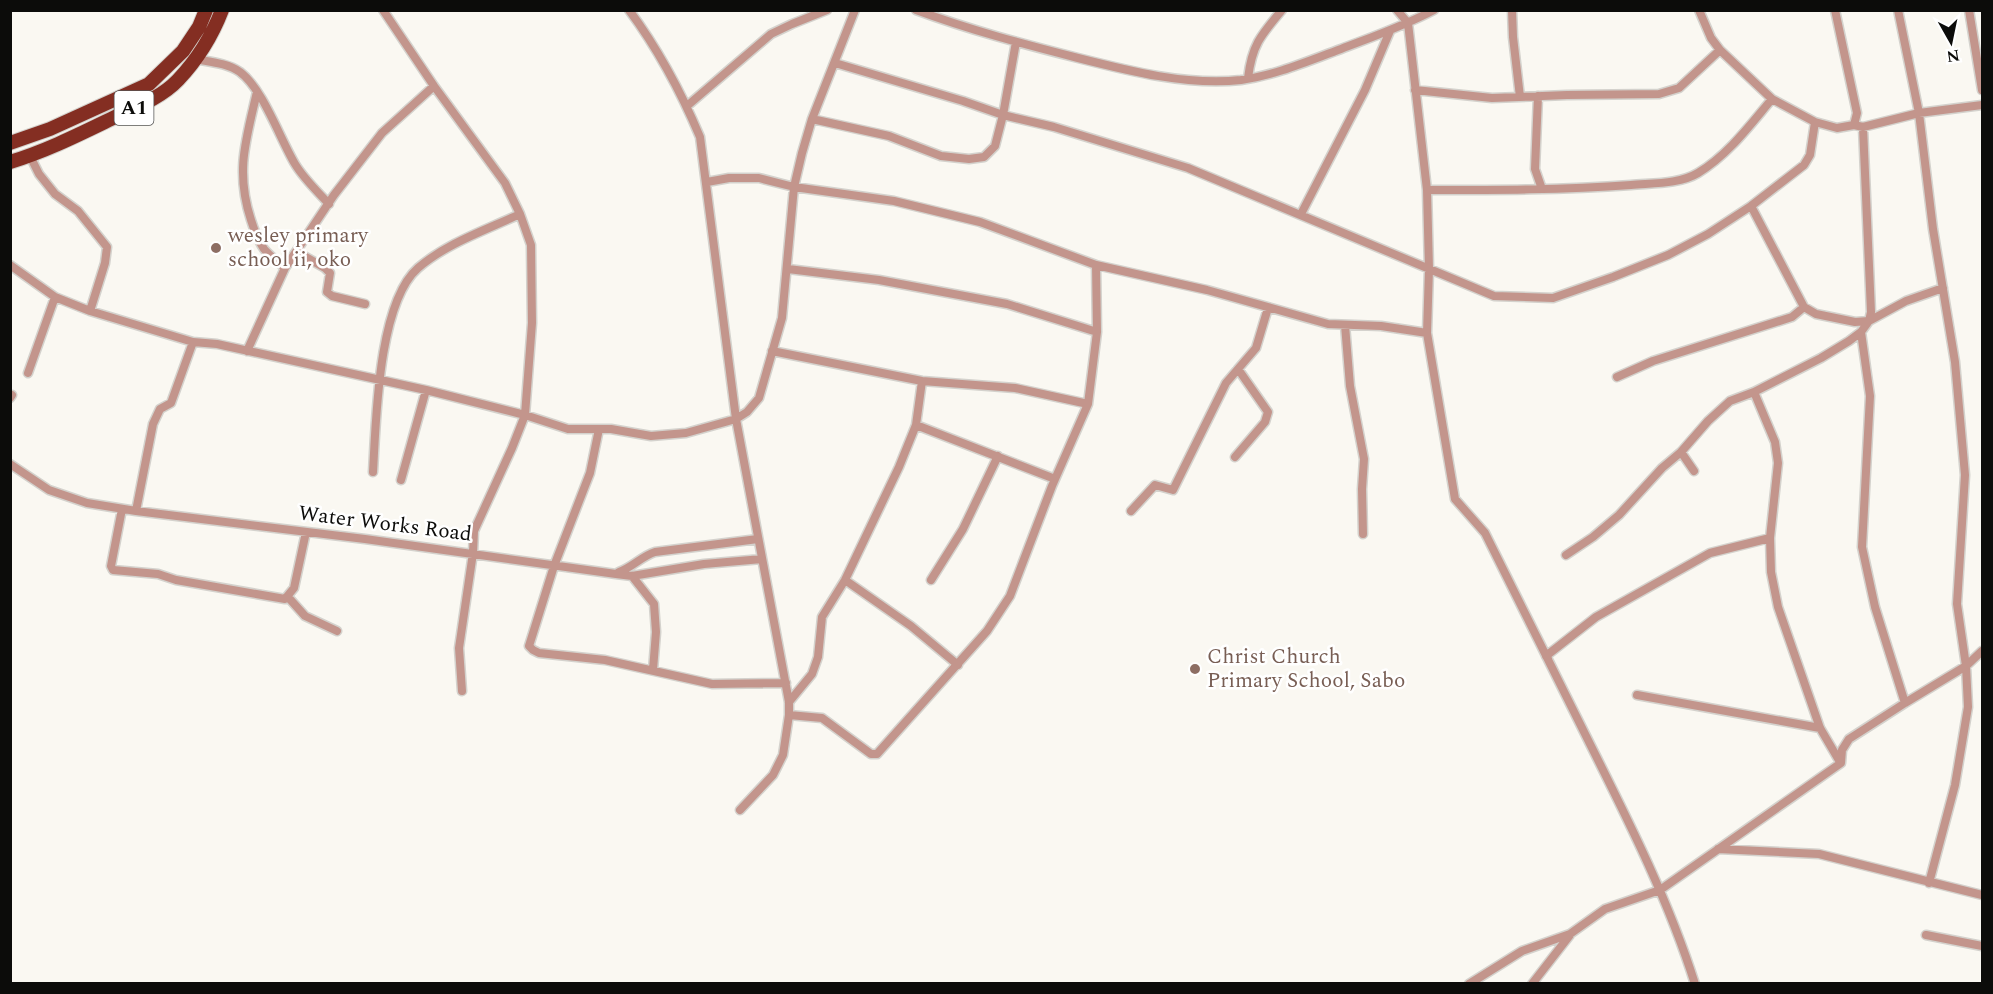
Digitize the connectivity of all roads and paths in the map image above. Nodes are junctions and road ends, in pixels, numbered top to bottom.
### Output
1 (206, 10) edge
2 (222, 10) edge
3 (384, 10) edge
4 (629, 10) edge
5 (827, 10) edge
6 (855, 10) edge
7 (916, 10) edge
8 (1282, 10) edge
9 (1397, 10) edge
10 (1434, 10) edge
11 (1512, 10) edge
12 (1699, 10) edge
13 (1835, 10) edge
14 (1898, 10) edge
15 (1969, 10) edge
16 (1408, 23) junction
17 (1390, 31) junction
18 (1016, 42) junction
19 (1720, 50) junction
20 (195, 59) junction
21 (835, 63) junction
22 (1248, 78) junction
23 (434, 86) junction
24 (1415, 90) junction
25 (1983, 90) edge
26 (257, 92) junction
27 (1538, 96) junction
28 (1520, 97) junction
29 (1772, 99) junction
30 (1983, 105) edge
31 (687, 106) junction
32 (1919, 113) junction
33 (1003, 115) junction
34 (812, 119) junction
35 (1815, 122) junction
36 (1858, 126) junction
37 (10, 143) edge
38 (30, 156) junction
39 (10, 162) edge
40 (707, 182) junction
41 (794, 187) junction
42 (1542, 189) junction
43 (1426, 190) junction
44 (329, 204) junction
45 (1751, 206) junction
46 (520, 214) junction
47 (1300, 214) junction
48 (297, 252) junction
49 (10, 265) edge
50 (1096, 265) junction
51 (285, 268) junction
52 (788, 269) junction
53 (1429, 269) junction
54 (1943, 288) junction
55 (55, 297) junction
56 (365, 304) dead end
57 (1804, 307) junction
58 (1268, 308) junction
59 (90, 311) junction
60 (1869, 321) junction
61 (1345, 325) junction
62 (1097, 332) junction
63 (1861, 332) junction
64 (1427, 333) junction
65 (193, 342) junction
66 (247, 351) junction
67 (772, 351) junction
68 (1238, 369) junction
69 (28, 373) dead end
70 (1617, 377) dead end
71 (380, 380) junction
72 (922, 381) junction
73 (426, 390) junction
74 (1754, 392) junction
75 (1088, 404) junction
76 (525, 415) junction
77 (736, 418) junction
78 (916, 424) junction
79 (599, 429) junction
80 (1681, 452) junction
81 (998, 456) junction
82 (1235, 457) dead end
83 (10, 464) edge
84 (1694, 471) dead end
85 (373, 472) dead end
86 (1055, 479) junction
87 (401, 480) dead end
88 (122, 508) junction
89 (136, 511) junction
90 (1131, 511) dead end
91 (306, 532) junction
92 (1363, 534) dead end
93 (1770, 538) junction
94 (759, 539) junction
95 (473, 553) junction
96 (1566, 555) dead end
97 (762, 559) junction
98 (554, 566) junction
99 (616, 573) junction
100 (632, 576) junction
101 (845, 580) junction
102 (931, 580) dead end
103 (288, 597) junction
104 (337, 631) dead end
105 (1983, 651) edge
106 (1546, 656) junction
107 (958, 665) junction
108 (1966, 666) junction
109 (653, 670) junction
110 (786, 683) junction
111 (462, 691) dead end
112 (1637, 695) dead end
113 (789, 702) junction
114 (1905, 703) junction
115 (789, 715) junction
116 (1820, 728) junction
117 (1841, 763) junction
118 (740, 810) dead end
119 (1718, 849) junction
120 (1929, 883) junction
121 (1660, 890) junction
122 (1983, 896) edge
123 (1570, 934) junction
124 (1926, 935) dead end
125 (1983, 946) edge
126 (1469, 984) edge
127 (1532, 984) edge
128 (1690, 984) edge
129 (1695, 984) edge

1 - 37 highway, A1
2 - 20 highway, A1
3 - 23 street
4 - 31 street
5 - 31 street
6 - 21 street
7 - 18 street
8 - 22 street
9 - 16 street
10 - 16 street
11 - 28 street
12 - 19 street
13 - 36 street
14 - 32 street
15 - 25 street
16 - 17 street
16 - 24 street
17 - 22 street
17 - 47 street
18 - 22 street
18 - 33 street
19 - 27 street
19 - 29 street
20 - 26 street
20 - 38 highway, A1
21 - 33 street
21 - 34 street
23 - 44 street
23 - 46 street
24 - 28 street
24 - 43 street
26 - 44 street
26 - 51 street
27 - 28 street
27 - 42 street
29 - 35 street
29 - 42 street
30 - 32 street
31 - 40 street
32 - 36 street
32 - 54 street
33 - 34 street
33 - 47 street
34 - 41 street
35 - 36 street
35 - 45 street
36 - 60 street
38 - 39 highway, A1
38 - 59 street
40 - 41 street
40 - 77 street
41 - 50 street
41 - 52 street
42 - 43 street
43 - 53 street
44 - 48 street
45 - 53 street
45 - 57 street
46 - 71 street
46 - 76 street
47 - 53 street
48 - 51 street
48 - 56 street
49 - 55 street
50 - 58 street
50 - 62 street
51 - 66 street
52 - 62 street
52 - 67 street
53 - 64 street
54 - 60 street
54 - 108 street
55 - 59 street
55 - 69 street
57 - 60 street
57 - 70 street
58 - 61 street
58 - 68 street
59 - 65 street
60 - 63 street
61 - 64 street
61 - 92 street
62 - 75 street
63 - 74 street
63 - 114 street
64 - 106 street
65 - 66 street
65 - 89 street
66 - 71 street
67 - 72 street
67 - 77 street
68 - 82 street
68 - 90 street
71 - 73 street
71 - 85 street
72 - 75 street
72 - 78 street
73 - 76 street
73 - 87 street
74 - 80 street
74 - 93 street
75 - 86 street
76 - 79 street
76 - 95 street
77 - 79 street
77 - 94 street
78 - 81 street
78 - 101 street
79 - 98 street
80 - 84 street
80 - 96 street
81 - 86 street
81 - 102 street
83 - 88 street, Water Works Road
86 - 107 street
88 - 89 street, Water Works Road
88 - 103 street
89 - 91 street, Water Works Road
91 - 95 street, Water Works Road
91 - 103 street
93 - 106 street
93 - 116 street
94 - 97 street
94 - 99 street
95 - 98 street, Water Works Road
95 - 111 street
97 - 100 street
97 - 110 street
98 - 99 street, Water Works Road
98 - 109 street
99 - 100 street, Water Works Road
100 - 109 street
101 - 107 street
101 - 113 street
103 - 104 street
105 - 108 street
106 - 121 street
107 - 115 street
108 - 114 street
108 - 120 street
109 - 110 street
110 - 113 street
112 - 116 street
113 - 115 street
114 - 117 street
115 - 118 street
116 - 117 street
117 - 119 street
119 - 120 street
119 - 121 street
120 - 122 street
121 - 123 street
121 - 128 street
121 - 129 street
123 - 126 street
123 - 127 street
124 - 125 street

